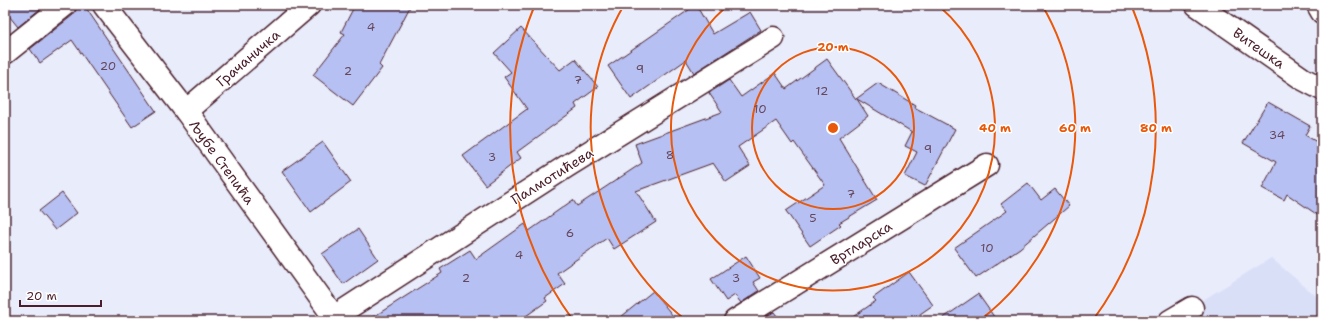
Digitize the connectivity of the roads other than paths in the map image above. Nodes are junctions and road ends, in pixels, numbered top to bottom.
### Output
1 (65, 5) edge
2 (104, 5) edge
3 (309, 5) edge
4 (1196, 5) edge
5 (1318, 5) edge
6 (1322, 12) edge
7 (772, 38) dead end
8 (5, 53) edge
9 (1322, 89) edge
10 (186, 111) junction
11 (987, 165) dead end
12 (1192, 308) dead end
13 (335, 319) edge
14 (735, 321) edge
15 (1170, 321) edge

1 - 8 street
2 - 10 street, Љубе Степића
3 - 10 street, Грачаничка
4 - 9 street, Витешка
5 - 6 street
7 - 13 street, Палмотићева
10 - 13 street, Љубе Степића
11 - 14 street, Вртларска
12 - 15 street

